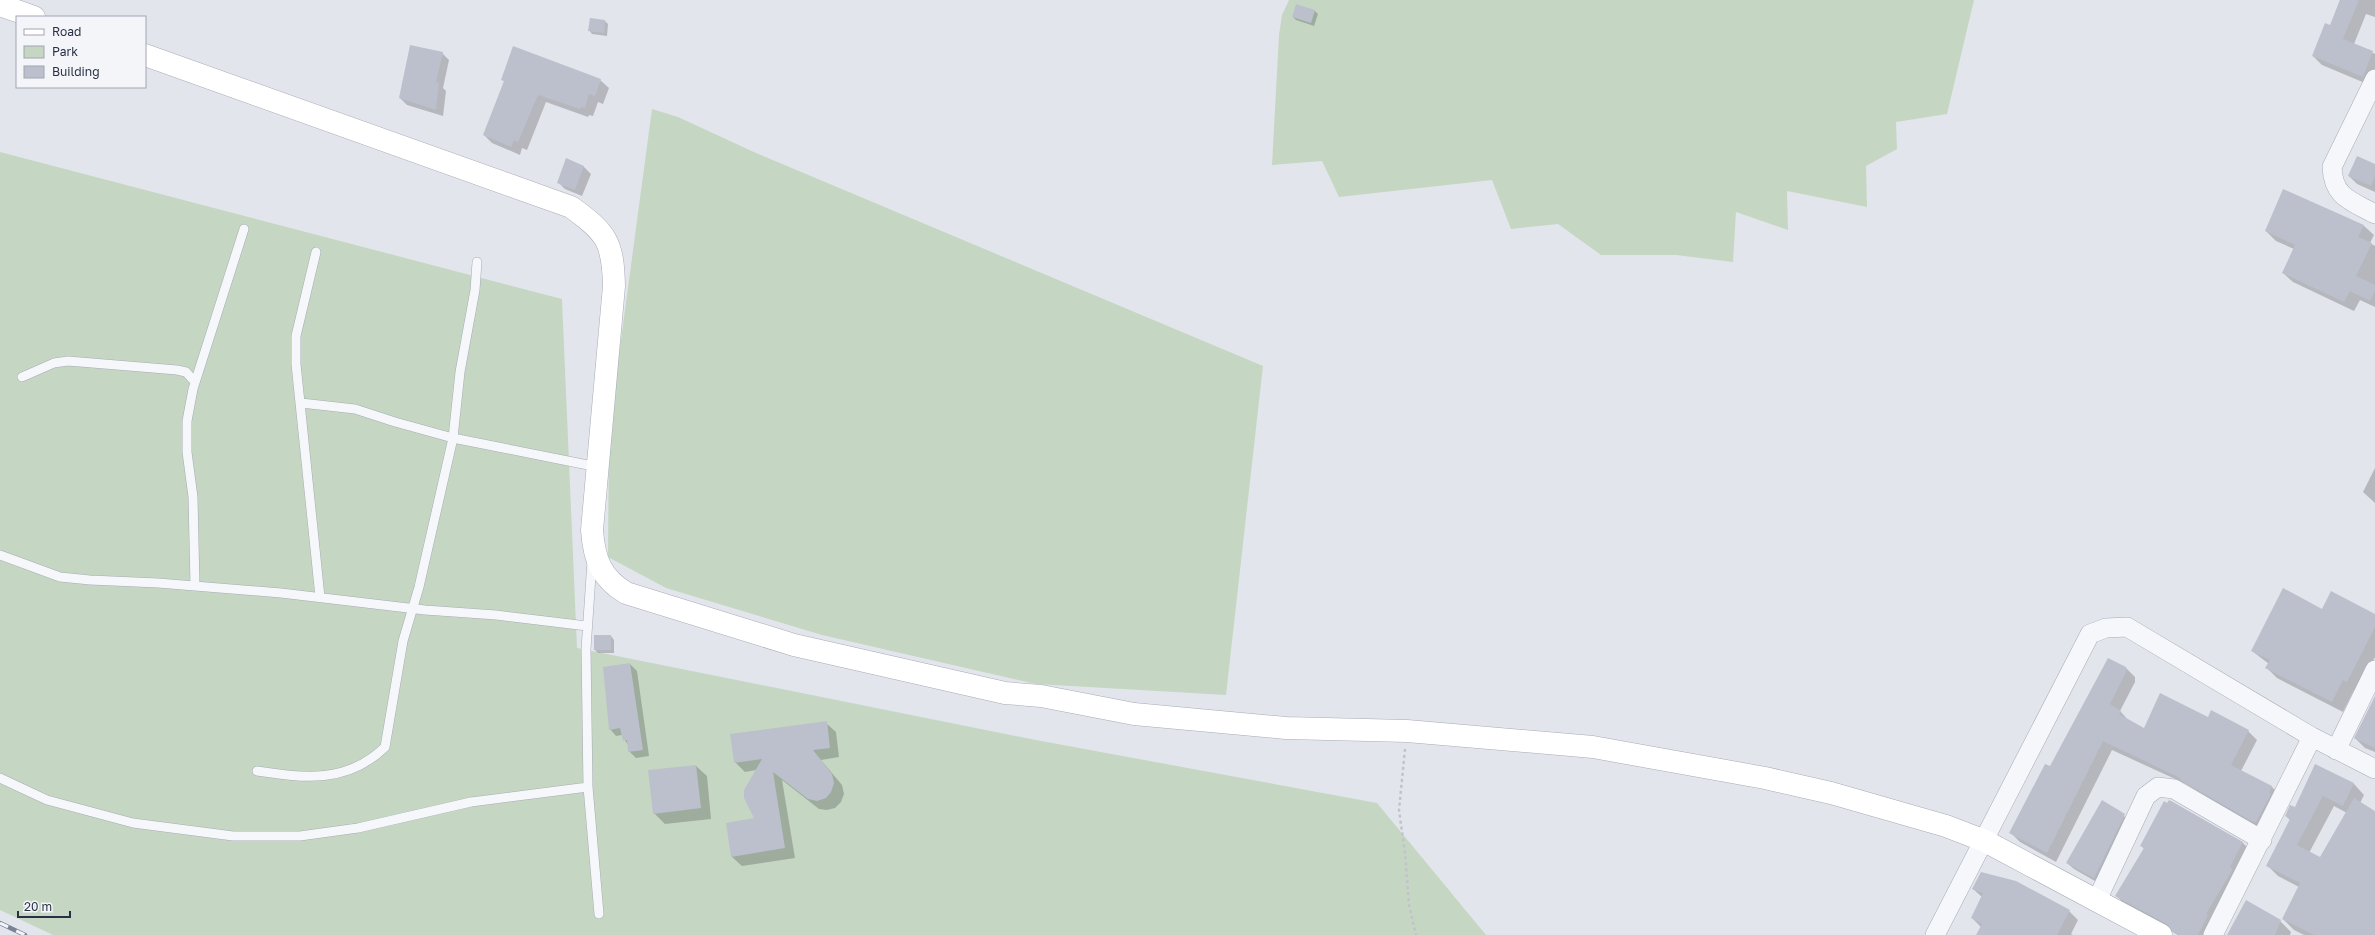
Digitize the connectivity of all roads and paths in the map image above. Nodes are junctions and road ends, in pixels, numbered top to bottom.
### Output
1 (0, 5) edge
2 (31, 16) edge
3 (146, 55) edge
4 (2375, 79) edge
5 (2375, 214) edge
6 (244, 229) dead end
7 (316, 252) dead end
8 (477, 262) dead end
9 (22, 377) dead end
10 (195, 382) junction
11 (301, 403) junction
12 (453, 438) junction
13 (598, 467) junction
14 (593, 544) junction
15 (0, 555) edge
16 (195, 586) junction
17 (320, 597) junction
18 (411, 608) junction
19 (587, 626) junction
20 (2375, 670) edge
21 (1407, 731) junction
22 (2312, 737) junction
23 (2336, 750) junction
24 (2375, 769) edge
25 (257, 771) dead end
26 (0, 778) edge
27 (588, 787) junction
28 (2262, 840) junction
29 (1985, 841) junction
30 (2096, 902) junction
31 (599, 914) dead end
32 (1416, 935) edge
33 (1935, 935) edge
34 (2161, 935) edge
35 (2213, 935) edge

1 - 2 street
3 - 13 street
4 - 5 street
6 - 10 lane
7 - 11 lane
8 - 12 lane
9 - 10 lane
10 - 16 lane
11 - 12 lane
11 - 17 lane
12 - 13 lane
12 - 18 lane
13 - 14 street
14 - 19 lane
14 - 21 street
15 - 16 lane
16 - 17 lane
17 - 18 lane
18 - 19 lane
18 - 25 lane
19 - 27 lane
20 - 23 street
21 - 29 street
21 - 32 path
22 - 23 street
22 - 28 street
22 - 29 street
23 - 24 street
26 - 27 lane
27 - 31 lane
28 - 30 street
28 - 35 street
29 - 30 street
29 - 33 street
30 - 34 street

